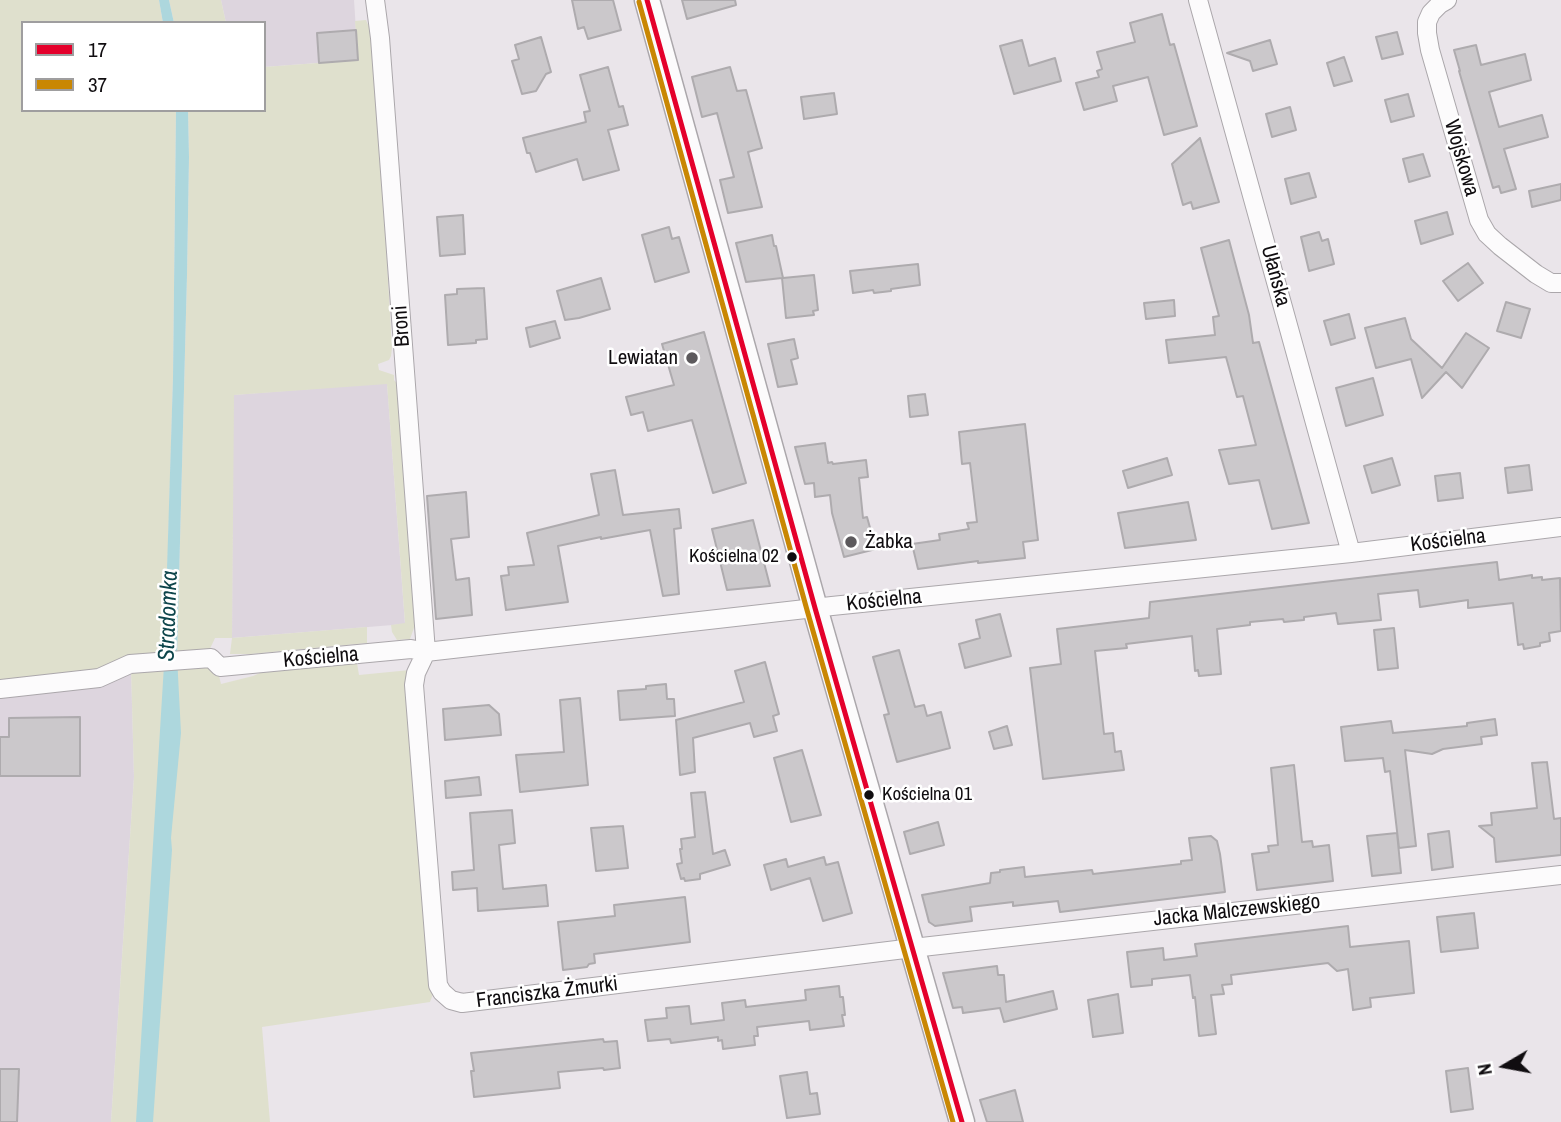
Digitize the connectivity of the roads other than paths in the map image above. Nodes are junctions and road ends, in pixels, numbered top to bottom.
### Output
1 (375, 0) edge
2 (648, 0) edge
3 (1198, 0) edge
4 (1447, 0) edge
5 (1561, 283) edge
6 (1561, 527) edge
7 (1351, 553) junction
8 (816, 608) junction
9 (426, 652) junction
10 (0, 690) edge
11 (1561, 875) edge
12 (914, 948) junction
13 (962, 1122) edge

1 - 9 street, Broni
2 - 8 street
3 - 7 street, Ułańska
4 - 5 street, Wojskowa
6 - 7 street, Kościelna
7 - 8 street, Kościelna
8 - 9 street, Kościelna
8 - 12 street
9 - 10 street, Kościelna
9 - 12 street, Franciszka Żmurki
11 - 12 street, Jacka Malczewskiego
12 - 13 street

